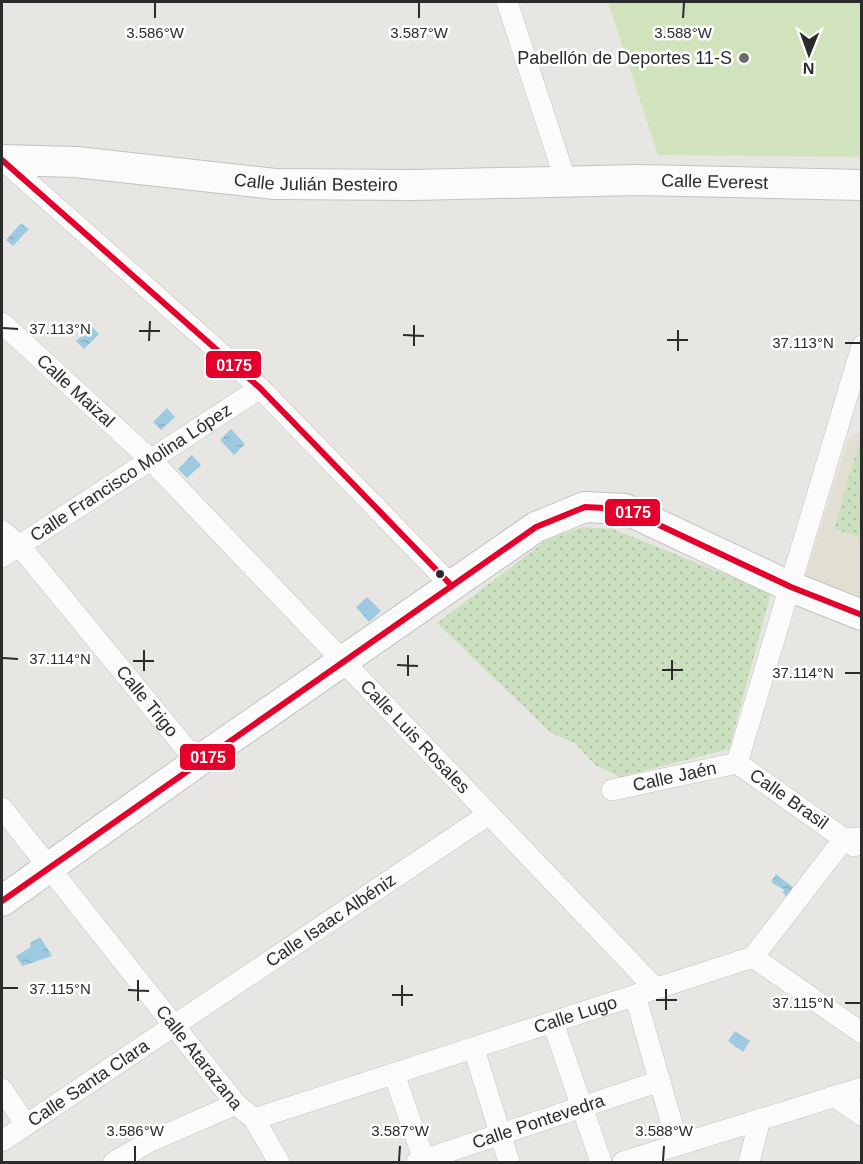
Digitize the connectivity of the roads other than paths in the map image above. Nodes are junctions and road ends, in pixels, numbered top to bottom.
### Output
1 (507, 2) edge
2 (2, 155) edge
3 (566, 182) junction
4 (861, 185) edge
5 (2, 323) edge
6 (861, 346) edge
7 (260, 388) junction
8 (151, 460) junction
9 (2, 531) edge
10 (10, 551) edge
11 (451, 585) junction
12 (791, 587) junction
13 (861, 615) edge
14 (343, 661) junction
15 (197, 762) junction
16 (737, 763) junction
17 (612, 790) dead end
18 (2, 808) edge
19 (489, 814) junction
20 (853, 839) edge
21 (861, 852) edge
22 (48, 869) junction
23 (2, 901) edge
24 (753, 957) junction
25 (645, 991) junction
26 (553, 1023) junction
27 (173, 1025) junction
28 (861, 1033) edge
29 (474, 1048) junction
30 (394, 1074) junction
31 (660, 1081) junction
32 (861, 1088) edge
33 (2, 1089) edge
34 (834, 1096) junction
35 (236, 1104) junction
36 (582, 1107) junction
37 (861, 1115) edge
38 (254, 1119) junction
39 (760, 1119) junction
40 (26, 1125) junction
41 (500, 1134) junction
42 (2, 1141) edge
43 (678, 1145) junction
44 (420, 1161) edge
45 (114, 1162) edge
46 (279, 1162) edge
47 (509, 1162) edge
48 (601, 1162) edge
49 (623, 1162) edge
50 (749, 1162) edge

1 - 3 street
2 - 3 street, Calle Julián Besteiro
2 - 7 street
3 - 4 street, Calle Everest
5 - 8 street, Calle Maizal
6 - 12 street, Calle Brasil
7 - 8 street, Calle Francisco Molina López
7 - 11 street
8 - 10 street, Calle Francisco Molina López
8 - 14 street, Calle Luis Rosales
9 - 10 street, Calle Trigo
10 - 15 street, Calle Trigo
11 - 12 street
11 - 14 street
12 - 13 street
12 - 16 street, Calle Brasil
14 - 15 street
14 - 19 street, Calle Luis Rosales
15 - 22 street
16 - 17 street, Calle Jaén
16 - 20 street, Calle Brasil
18 - 22 street, Calle Atarazana
19 - 25 street, Calle Luis Rosales
19 - 27 street, Calle Isaac Albéniz
20 - 21 street, Calle Brasil
20 - 24 street
22 - 23 street
22 - 27 street, Calle Atarazana
24 - 25 street, Calle Lugo
24 - 28 street
25 - 26 street, Calle Lugo
25 - 31 street
26 - 29 street, Calle Lugo
26 - 36 street
27 - 35 street, Calle Atarazana
27 - 40 street, Calle Santa Clara
29 - 30 street, Calle Lugo
29 - 41 street
30 - 38 street, Calle Lugo
30 - 44 street
31 - 36 street, Calle Pontevedra
31 - 43 street
32 - 34 street
33 - 40 street
34 - 37 street
34 - 39 street
35 - 38 street, Calle Atarazana
35 - 45 street
36 - 41 street, Calle Pontevedra
36 - 48 street
38 - 46 street, Calle Atarazana
39 - 43 street
39 - 50 street
40 - 42 street, Calle Santa Clara
41 - 44 street, Calle Pontevedra
41 - 47 street
43 - 49 street

